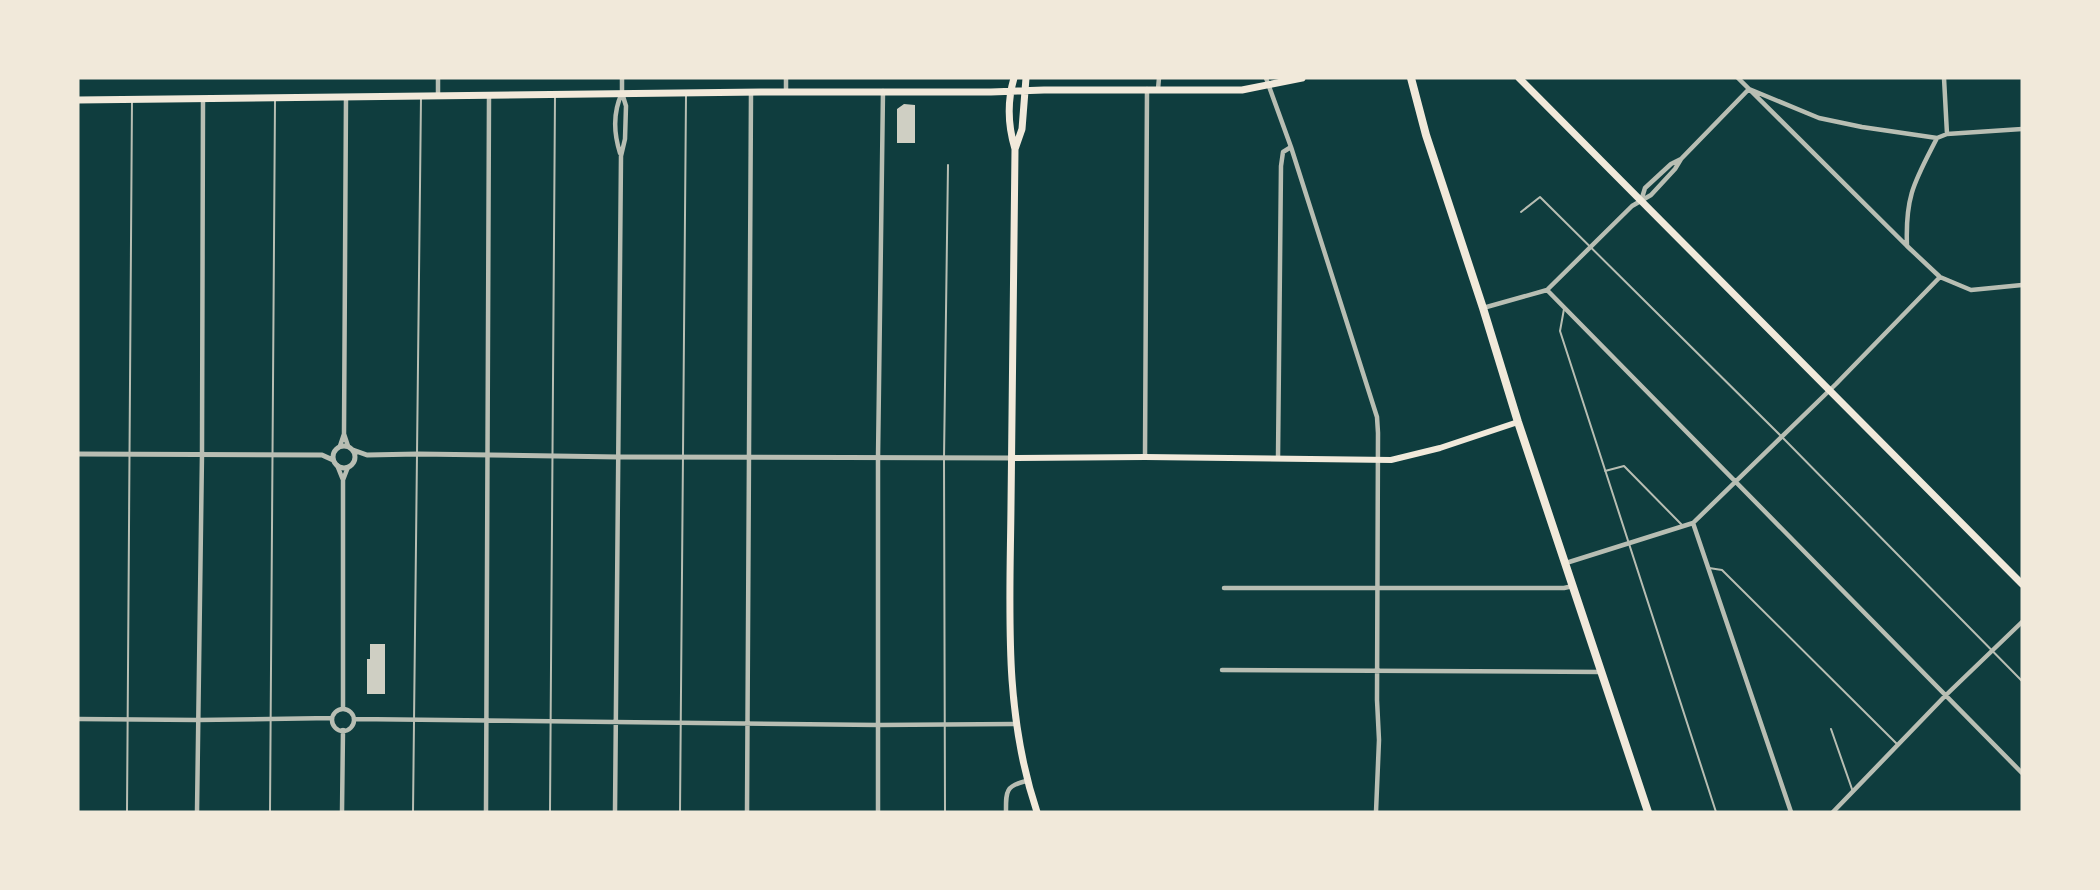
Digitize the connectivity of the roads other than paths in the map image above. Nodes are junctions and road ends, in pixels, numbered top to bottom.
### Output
1 (438, 78) edge
2 (622, 78) edge
3 (786, 78) edge
4 (1014, 78) edge
5 (1026, 78) edge
6 (1159, 78) edge
7 (1284, 78) edge
8 (1302, 78) edge
9 (1519, 78) edge
10 (1738, 78) edge
11 (1944, 78) edge
12 (1411, 79) edge
13 (1267, 82) edge
14 (1147, 89) junction
15 (1158, 89) junction
16 (1749, 89) junction
17 (882, 91) junction
18 (751, 92) junction
19 (786, 92) junction
20 (1010, 92) junction
21 (1023, 92) junction
22 (622, 93) junction
23 (686, 93) junction
24 (555, 95) junction
25 (438, 96) junction
26 (489, 96) junction
27 (346, 97) junction
28 (421, 97) junction
29 (275, 98) junction
30 (203, 99) junction
31 (78, 100) edge
32 (132, 100) junction
33 (2022, 129) edge
34 (1947, 134) junction
35 (1937, 138) junction
36 (1291, 147) junction
37 (1015, 149) junction
38 (621, 156) junction
39 (1681, 159) junction
40 (948, 165) dead end
41 (1641, 201) junction
42 (1521, 212) dead end
43 (1907, 246) junction
44 (1590, 247) junction
45 (1940, 277) junction
46 (2022, 285) edge
47 (1547, 290) junction
48 (1483, 308) junction
49 (1564, 308) junction
50 (1830, 390) junction
51 (1518, 422) junction
52 (344, 434) junction
53 (1781, 436) junction
54 (340, 446) junction
55 (351, 448) junction
56 (334, 451) junction
57 (78, 454) edge
58 (128, 454) junction
59 (202, 454) junction
60 (272, 454) junction
61 (418, 454) junction
62 (322, 455) junction
63 (367, 455) junction
64 (487, 456) junction
65 (552, 456) junction
66 (619, 457) junction
67 (683, 457) junction
68 (1145, 457) junction
69 (749, 458) junction
70 (879, 458) junction
71 (944, 458) junction
72 (1011, 458) junction
73 (1278, 458) junction
74 (1378, 460) junction
75 (335, 462) junction
76 (354, 462) junction
77 (348, 467) junction
78 (1605, 471) junction
79 (343, 480) junction
80 (1735, 483) junction
81 (1693, 523) junction
82 (1683, 527) junction
83 (1629, 545) junction
84 (1566, 563) junction
85 (1708, 568) junction
86 (2022, 584) edge
87 (1573, 586) junction
88 (1378, 587) junction
89 (1224, 588) dead end
90 (2022, 622) edge
91 (1992, 651) junction
92 (1222, 670) dead end
93 (1377, 671) junction
94 (1602, 672) junction
95 (2022, 681) edge
96 (1946, 696) junction
97 (342, 709) junction
98 (332, 718) junction
99 (78, 719) edge
100 (127, 719) junction
101 (354, 719) junction
102 (414, 719) junction
103 (198, 720) junction
104 (271, 720) junction
105 (486, 720) junction
106 (551, 721) junction
107 (616, 722) junction
108 (681, 722) junction
109 (747, 723) junction
110 (1015, 724) junction
111 (878, 725) junction
112 (945, 725) junction
113 (1831, 729) dead end
114 (343, 730) junction
115 (1898, 745) junction
116 (2022, 772) edge
117 (1026, 781) junction
118 (1853, 792) junction
119 (127, 812) edge
120 (197, 812) edge
121 (270, 812) edge
122 (342, 812) edge
123 (413, 812) edge
124 (486, 812) edge
125 (550, 812) edge
126 (615, 812) edge
127 (680, 812) edge
128 (747, 812) edge
129 (878, 812) edge
130 (945, 812) edge
131 (1006, 812) edge
132 (1037, 812) edge
133 (1376, 812) edge
134 (1647, 812) edge
135 (1716, 812) edge
136 (1791, 812) edge
137 (1833, 812) edge

1 - 25 street
2 - 22 street
3 - 19 street
4 - 20 main road
5 - 21 main road
6 - 15 street
7 - 13 main road
8 - 13 main road
9 - 41 main road
10 - 16 street
11 - 34 street
12 - 48 highway
13 - 15 main road
13 - 36 street
14 - 15 main road
14 - 21 main road
14 - 68 street
16 - 35 street
16 - 39 street
16 - 43 street
17 - 19 main road
17 - 20 main road
17 - 70 street
18 - 19 main road
18 - 23 main road
18 - 69 street
20 - 21 main road
20 - 37 main road
21 - 37 main road
22 - 23 main road
22 - 24 main road
22 - 38 street
22 - 38 street
23 - 67 lane
24 - 26 main road
24 - 65 lane
25 - 26 main road
25 - 28 main road
26 - 64 street
27 - 28 main road
27 - 29 main road
27 - 52 street
28 - 61 lane
29 - 30 main road
29 - 60 lane
30 - 32 main road
30 - 59 street
31 - 32 main road
32 - 58 lane
33 - 34 street
34 - 35 street
35 - 43 street
36 - 73 street
36 - 74 street
37 - 72 main road
38 - 66 street
39 - 41 street
39 - 41 street
40 - 71 lane
41 - 44 street
41 - 50 main road
42 - 44 lane
43 - 45 street
44 - 47 street
44 - 53 lane
45 - 46 street
45 - 50 street
47 - 48 street
47 - 49 street
48 - 51 highway
49 - 78 lane
49 - 80 street
50 - 53 street
50 - 86 main road
51 - 74 main road
51 - 84 highway
52 - 54 street
52 - 55 street
53 - 80 street
53 - 91 lane
54 - 55 street
54 - 56 street
55 - 63 street
55 - 76 street
56 - 62 street
56 - 75 street
57 - 58 street
58 - 59 street
58 - 100 lane
59 - 60 street
59 - 103 street
60 - 62 street
60 - 104 lane
61 - 63 street
61 - 64 street
61 - 102 lane
62 - 75 street
63 - 76 street
64 - 65 street
64 - 105 street
65 - 66 street
65 - 106 lane
66 - 67 street
66 - 107 street
67 - 69 street
67 - 108 lane
68 - 72 main road
68 - 73 main road
69 - 70 street
69 - 109 street
70 - 71 street
70 - 111 street
71 - 72 street
71 - 112 lane
72 - 110 main road
73 - 74 main road
74 - 88 street
75 - 77 street
75 - 79 street
76 - 77 street
77 - 79 street
78 - 82 lane
78 - 83 lane
79 - 97 street
80 - 81 street
80 - 96 street
81 - 82 street
81 - 85 street
82 - 83 street
83 - 84 street
83 - 135 lane
84 - 87 highway
85 - 115 lane
85 - 136 street
87 - 88 street
87 - 94 highway
88 - 89 street
88 - 93 street
90 - 91 street
91 - 95 lane
91 - 96 street
92 - 93 street
93 - 94 street
93 - 133 street
94 - 134 highway
96 - 115 street
96 - 116 street
97 - 98 street
97 - 101 street
98 - 104 street
98 - 114 street
99 - 100 street
100 - 103 street
100 - 119 lane
101 - 102 street
101 - 114 street
102 - 105 street
102 - 123 lane
103 - 104 street
103 - 120 street
104 - 121 lane
105 - 106 street
105 - 124 street
106 - 107 street
106 - 125 lane
107 - 108 street
107 - 126 street
108 - 109 street
108 - 127 lane
109 - 111 street
109 - 128 street
110 - 112 street
110 - 117 main road
111 - 112 street
111 - 129 street
112 - 130 lane
113 - 118 lane
114 - 122 street
115 - 118 street
117 - 131 street
117 - 132 main road
118 - 137 street

